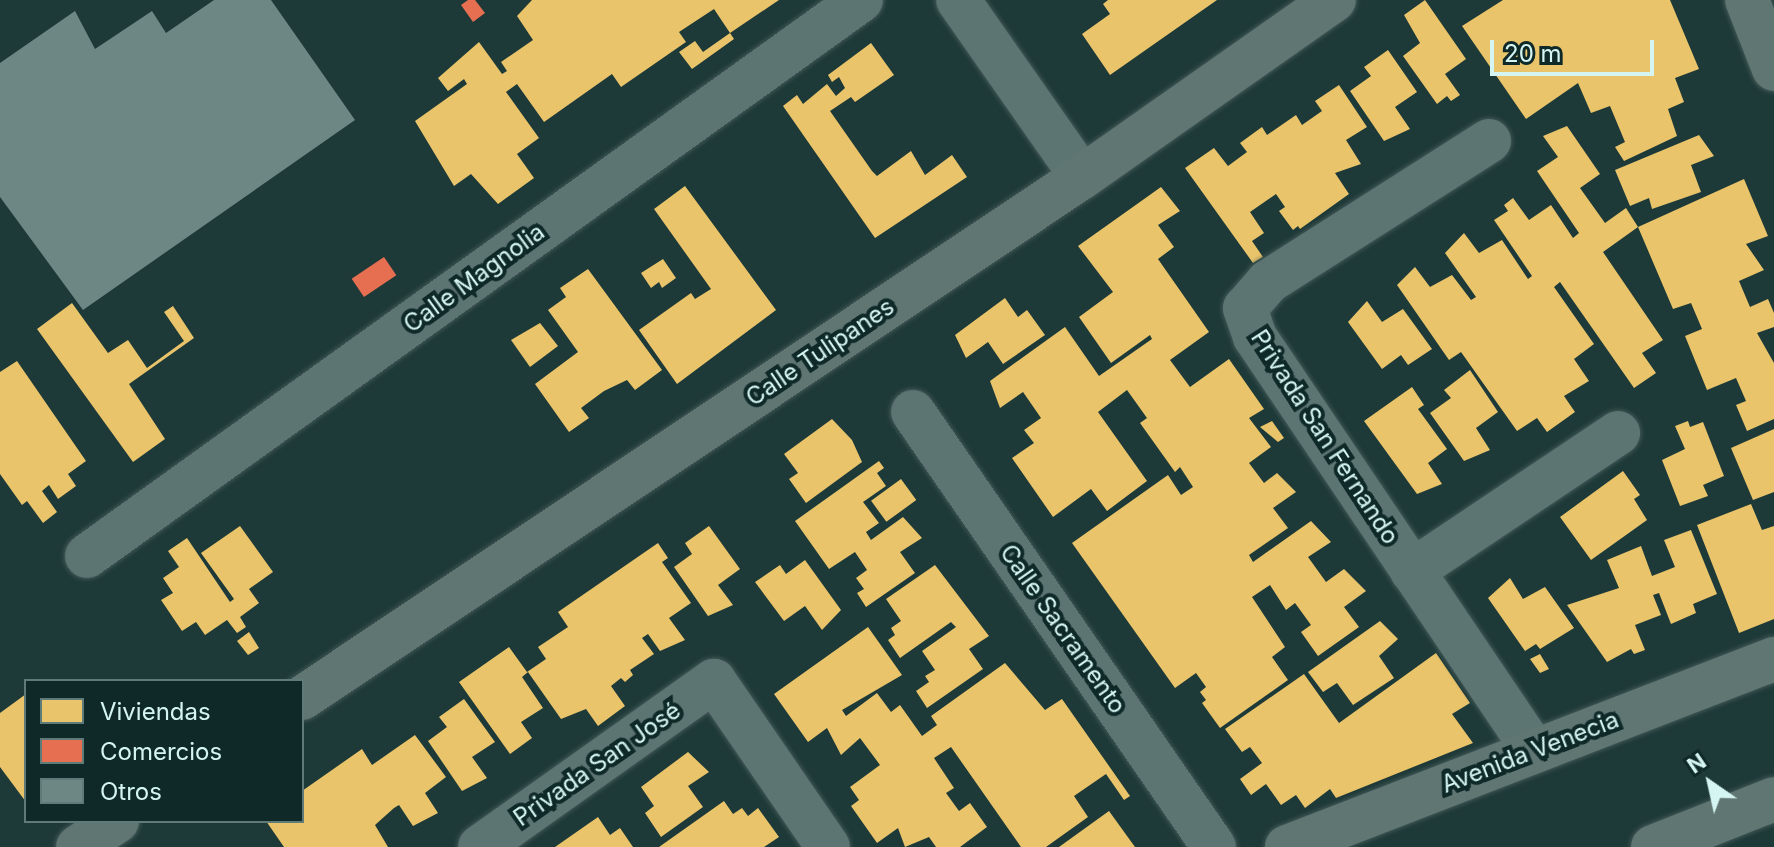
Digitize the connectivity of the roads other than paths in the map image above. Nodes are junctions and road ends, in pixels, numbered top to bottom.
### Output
1 (861, 0) edge
2 (958, 0) edge
3 (1334, 0) edge
4 (1747, 0) edge
5 (1774, 69) edge
6 (1489, 141) dead end
7 (1082, 177) junction
8 (913, 412) dead end
9 (1618, 433) dead end
10 (87, 556) dead end
11 (1412, 571) junction
12 (1774, 659) edge
13 (304, 697) edge
14 (1534, 750) junction
15 (1774, 799) edge
16 (114, 823) edge
17 (78, 847) edge
18 (480, 847) edge
19 (828, 847) edge
20 (1214, 847) edge
21 (1287, 847) edge
22 (1653, 847) edge

1 - 10 street, Calle Magnolia
2 - 7 street
3 - 7 street, Calle Tulipanes
4 - 5 street
6 - 11 street, Privada San Fernando
7 - 13 street, Calle Tulipanes
8 - 20 street, Calle Sacramento
9 - 11 street, Privada San Fernando
11 - 14 street, Privada San Fernando
12 - 14 street, Avenida Venecia
14 - 21 street, Avenida Venecia
15 - 22 street
16 - 17 street
18 - 19 street, Privada San José

